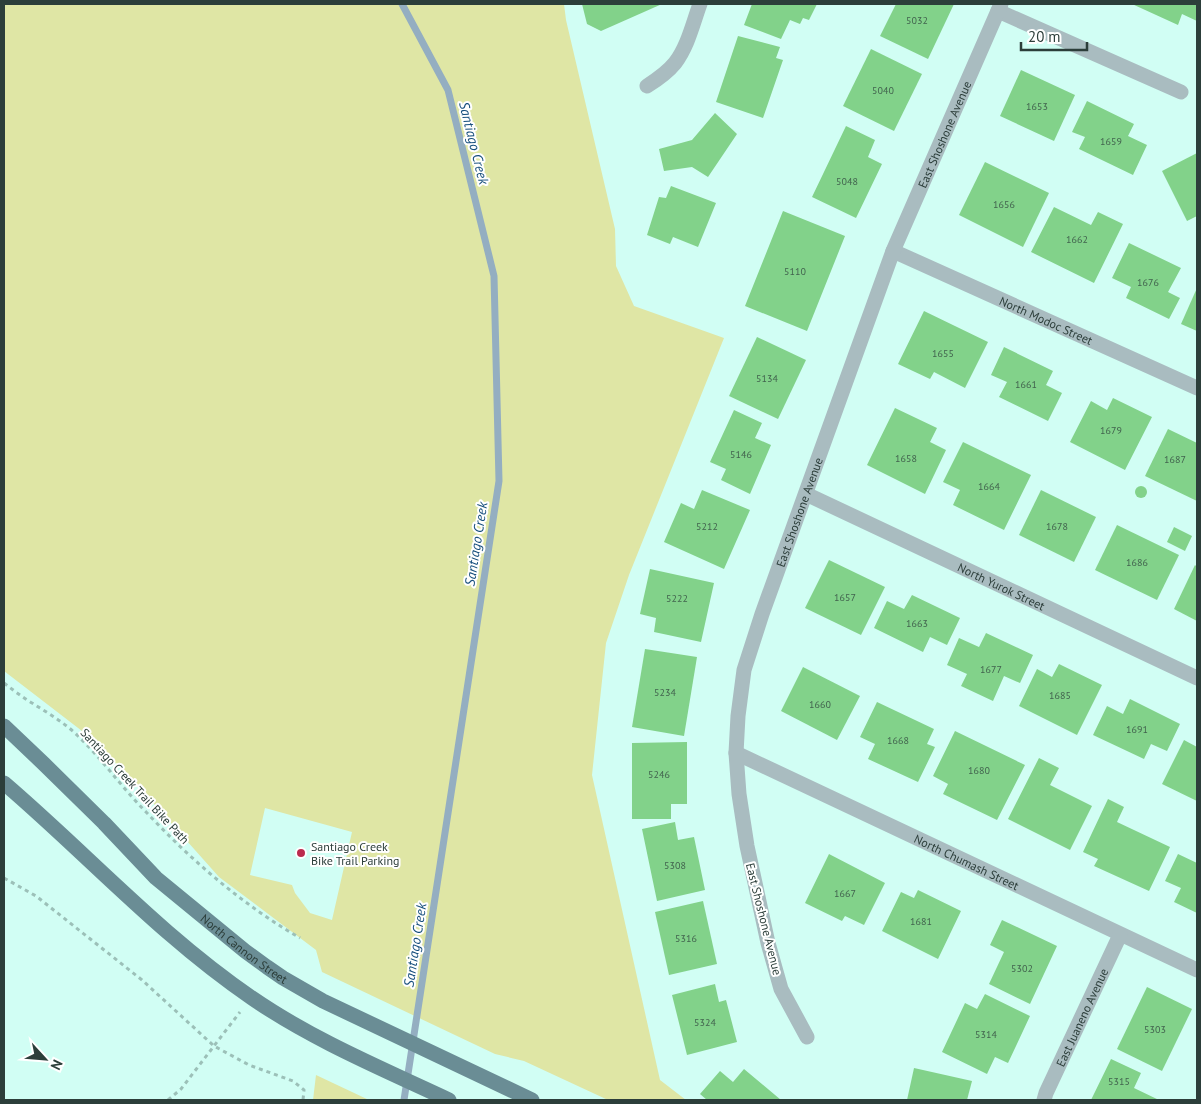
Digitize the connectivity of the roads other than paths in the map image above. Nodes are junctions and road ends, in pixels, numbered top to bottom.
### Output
1 (700, 4) edge
2 (1000, 7) edge
3 (647, 86) dead end
4 (1181, 92) dead end
5 (893, 251) junction
6 (1197, 388) edge
7 (806, 494) junction
8 (1197, 678) edge
9 (4, 726) edge
10 (736, 753) junction
11 (4, 783) edge
12 (1120, 935) junction
13 (1197, 970) edge
14 (807, 1037) dead end
15 (450, 1100) edge
16 (532, 1100) edge
17 (1044, 1100) edge

1 - 3 street
2 - 4 street
2 - 5 street, East Shoshone Avenue
5 - 6 street, North Modoc Street
5 - 7 street, East Shoshone Avenue
7 - 8 street, North Yurok Street
7 - 10 street, East Shoshone Avenue
9 - 16 main road, North Cannon Street
10 - 12 street, North Chumash Street
10 - 14 street, East Shoshone Avenue
11 - 15 main road
12 - 13 street, North Chumash Street
12 - 17 street, East Juaneno Avenue

